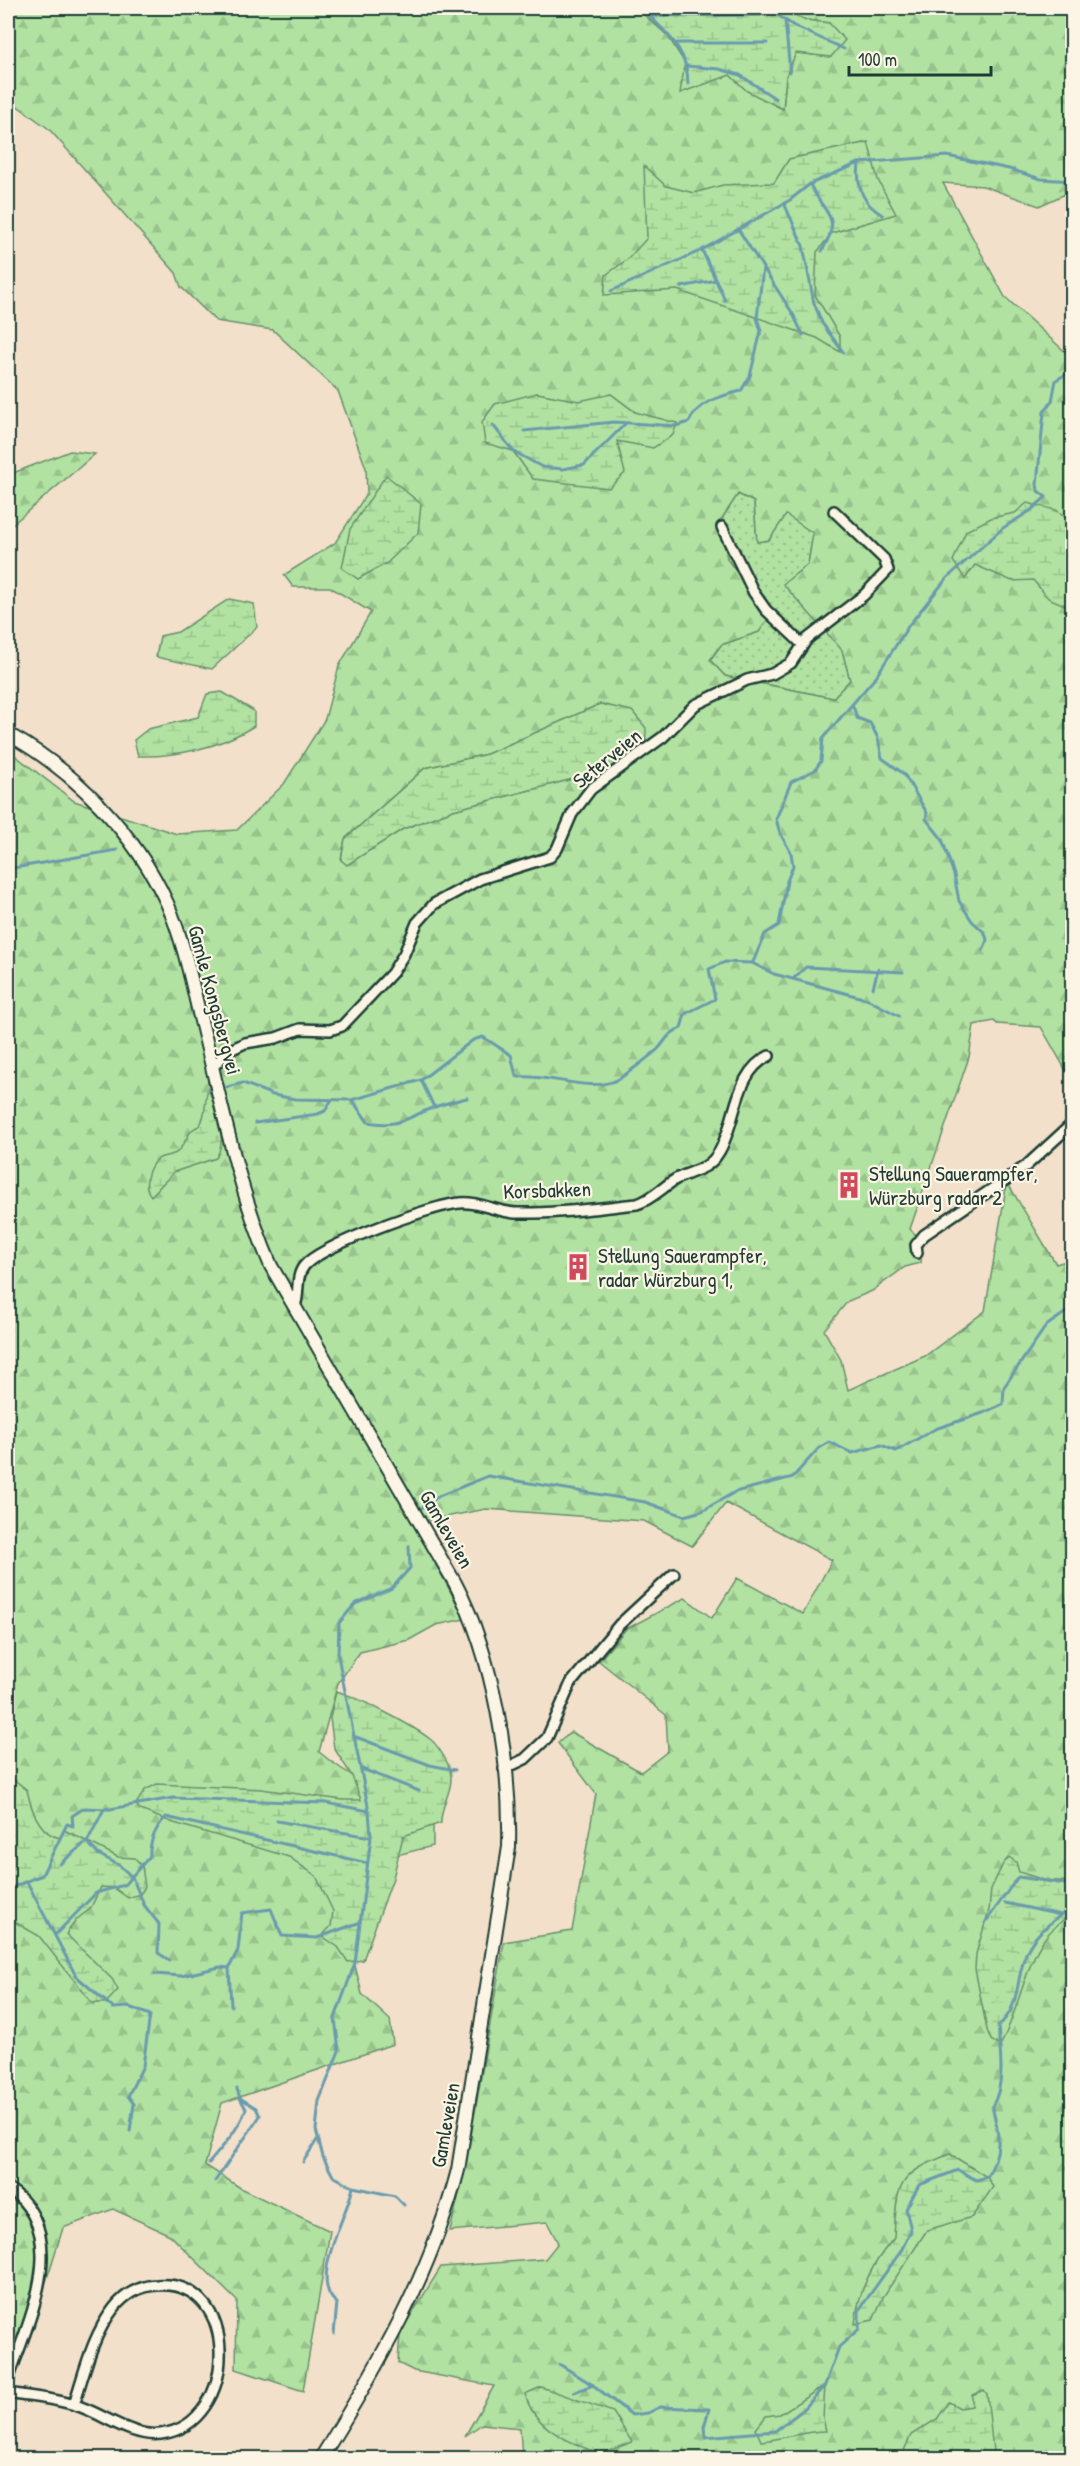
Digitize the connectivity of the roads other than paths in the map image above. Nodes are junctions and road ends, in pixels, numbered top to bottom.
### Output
1 (834, 511) dead end
2 (722, 527) dead end
3 (803, 645) junction
4 (8, 734) edge
5 (769, 1056) dead end
6 (213, 1067) junction
7 (1072, 1124) edge
8 (917, 1253) dead end
9 (295, 1306) junction
10 (308, 1328) joint
11 (674, 1574) dead end
12 (504, 1769) junction
13 (8, 2188) edge
14 (8, 2380) edge
15 (8, 2392) edge
16 (74, 2404) junction
17 (321, 2458) edge

1 - 3 street, Seterveien
2 - 3 street
3 - 6 street, Seterveien
4 - 6 main road, Gamle Kongsbergvei
5 - 9 street, Korsbakken
6 - 9 main road, Gamle Kongsbergvei
7 - 8 street
9 - 10 main road, Gamle Kongsbergvei
10 - 12 main road, Gamleveien
11 - 12 street
12 - 17 main road, Gamleveien
13 - 14 street
15 - 16 street
16 - 16 street

